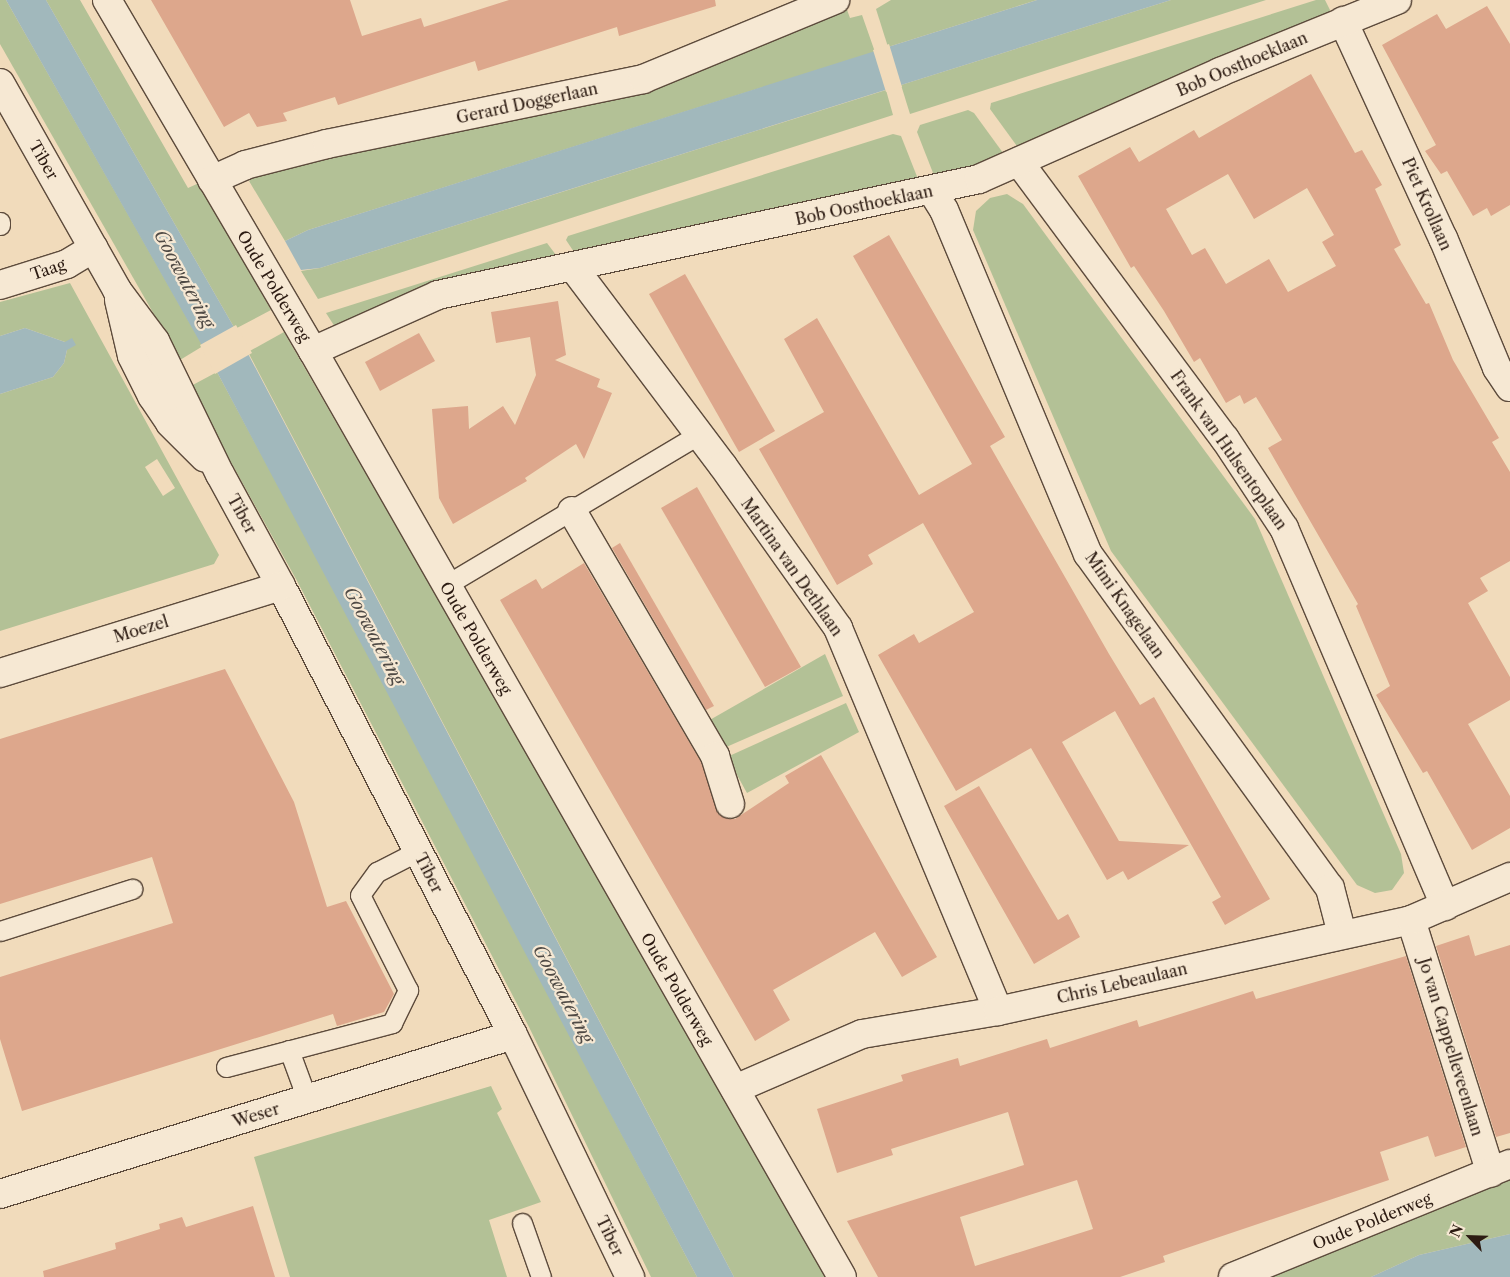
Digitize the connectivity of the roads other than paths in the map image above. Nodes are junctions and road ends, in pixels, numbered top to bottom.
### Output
1 (107, 0) edge
2 (835, 0) edge
3 (1397, 0) edge
4 (1343, 22) junction
5 (0, 83) edge
6 (7, 112) edge
7 (1019, 162) junction
8 (212, 180) junction
9 (932, 190) junction
10 (94, 248) junction
11 (573, 267) junction
12 (0, 284) edge
13 (313, 351) junction
14 (1510, 387) edge
15 (698, 435) junction
16 (572, 510) junction
17 (446, 584) junction
18 (281, 586) junction
19 (0, 673) edge
20 (730, 804) dead end
21 (418, 851) junction
22 (1510, 877) edge
23 (132, 889) dead end
24 (1445, 906) junction
25 (1411, 920) junction
26 (0, 931) edge
27 (1342, 934) junction
28 (998, 1011) junction
29 (513, 1035) junction
30 (289, 1050) junction
31 (226, 1067) dead end
32 (735, 1089) junction
33 (307, 1099) junction
34 (1500, 1169) edge
35 (0, 1194) edge
36 (522, 1223) dead end
37 (541, 1277) edge
38 (630, 1277) edge
39 (842, 1277) edge
40 (1233, 1277) edge

1 - 8 street, Oude Polderweg
2 - 8 street, Gerard Doggerlaan
3 - 4 street, Bob Oosthoeklaan
4 - 7 street, Bob Oosthoeklaan
4 - 14 street, Piet Krollaan
5 - 6 street, Tiber
6 - 10 street, Tiber
7 - 9 street, Bob Oosthoeklaan
7 - 24 street, Frank van Hulsentoplaan
8 - 13 street, Oude Polderweg
9 - 11 street, Bob Oosthoeklaan
9 - 27 street, Mimi Knagelaan
10 - 12 street, Taag
10 - 18 street, Tiber
11 - 13 street, Bob Oosthoeklaan
11 - 15 street, Martina van Dethlaan
13 - 17 street, Oude Polderweg
15 - 16 lane
15 - 28 street, Martina van Dethlaan
16 - 17 lane
16 - 20 street
17 - 32 street, Oude Polderweg
18 - 19 street, Moezel
18 - 21 street, Tiber
21 - 29 street, Tiber
21 - 30 lane
22 - 24 street, Chris Lebeaulaan
23 - 26 lane
24 - 25 street, Chris Lebeaulaan
25 - 27 street, Chris Lebeaulaan
25 - 34 street, Jo van Cappelleveenlaan
27 - 28 street, Chris Lebeaulaan
28 - 32 street, Chris Lebeaulaan
29 - 33 street, Weser
29 - 38 street, Tiber
30 - 31 lane
30 - 33 lane
32 - 39 street, Oude Polderweg
33 - 35 street, Weser
34 - 40 street, Oude Polderweg
36 - 37 lane

